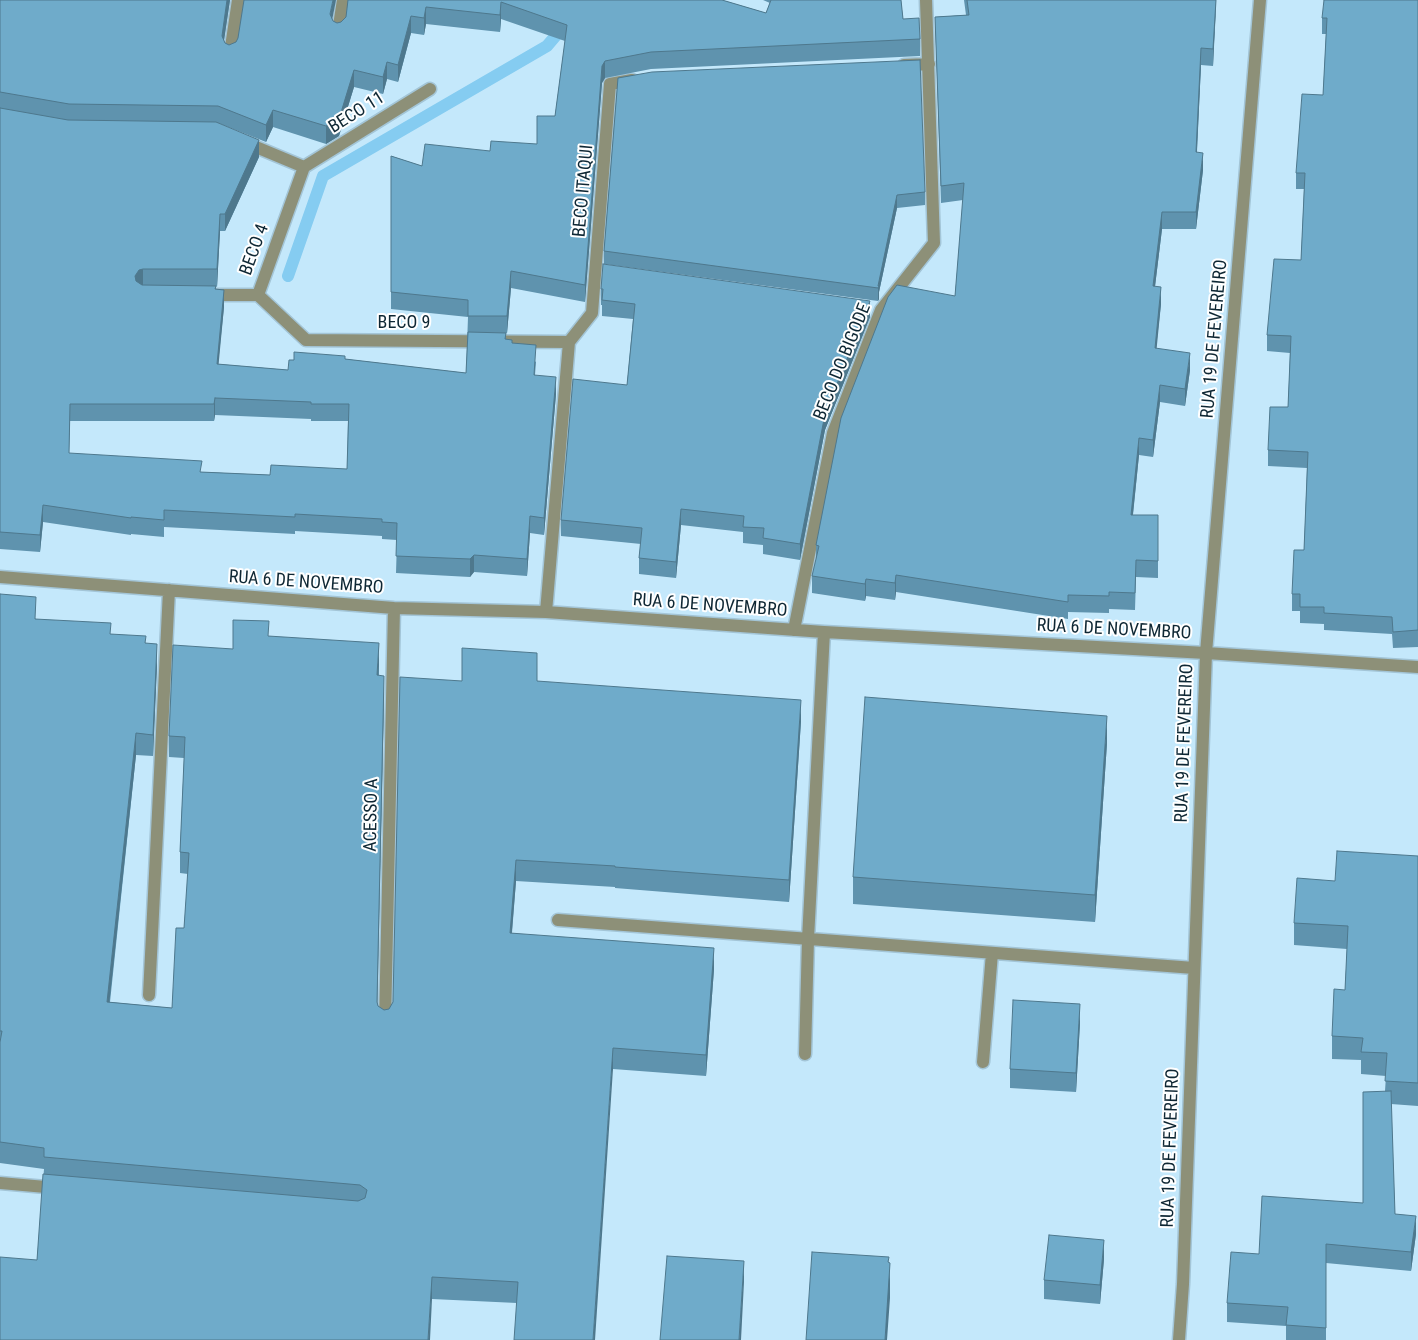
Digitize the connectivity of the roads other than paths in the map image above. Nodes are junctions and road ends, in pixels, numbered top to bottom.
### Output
1 (238, 0) edge
2 (343, 0) edge
3 (926, 0) edge
4 (1260, 0) edge
5 (338, 32) edge
6 (230, 54) edge
7 (929, 64) junction
8 (890, 66) edge
9 (643, 78) edge
10 (430, 89) dead end
11 (235, 138) edge
12 (304, 167) junction
13 (191, 294) edge
14 (258, 295) junction
15 (569, 342) junction
16 (0, 577) edge
17 (170, 590) junction
18 (394, 608) junction
19 (546, 612) junction
20 (794, 630) junction
21 (824, 632) junction
22 (1206, 653) junction
23 (1418, 667) edge
24 (558, 920) dead end
25 (808, 939) junction
26 (992, 952) junction
27 (1194, 968) junction
28 (148, 995) dead end
29 (385, 1023) edge
30 (805, 1054) dead end
31 (983, 1062) dead end
32 (0, 1183) edge
33 (68, 1189) edge
34 (1179, 1340) edge

1 - 6 street
2 - 5 street
3 - 7 street, BECO DO BIGODE
4 - 22 street, RUA 19 DE FEVEREIRO
7 - 8 street
7 - 20 street, BECO DO BIGODE
9 - 15 street, BECO ITAQUI
10 - 12 street, BECO 11
11 - 12 street
12 - 14 street, BECO 4
13 - 14 street, BECO 4
14 - 15 street, BECO 9
15 - 19 street
16 - 17 street, RUA 6 DE NOVEMBRO
17 - 18 street, RUA 6 DE NOVEMBRO
17 - 28 street
18 - 19 street, RUA 6 DE NOVEMBRO
18 - 29 street, ACESSO A
19 - 20 street, RUA 6 DE NOVEMBRO
20 - 21 street, RUA 6 DE NOVEMBRO
21 - 22 street, RUA 6 DE NOVEMBRO
21 - 25 street
22 - 23 street, RUA 6 DE NOVEMBRO
22 - 27 street, RUA 19 DE FEVEREIRO
24 - 25 street
25 - 26 street
25 - 30 street
26 - 27 street
26 - 31 street
27 - 34 street, RUA 19 DE FEVEREIRO
32 - 33 street

